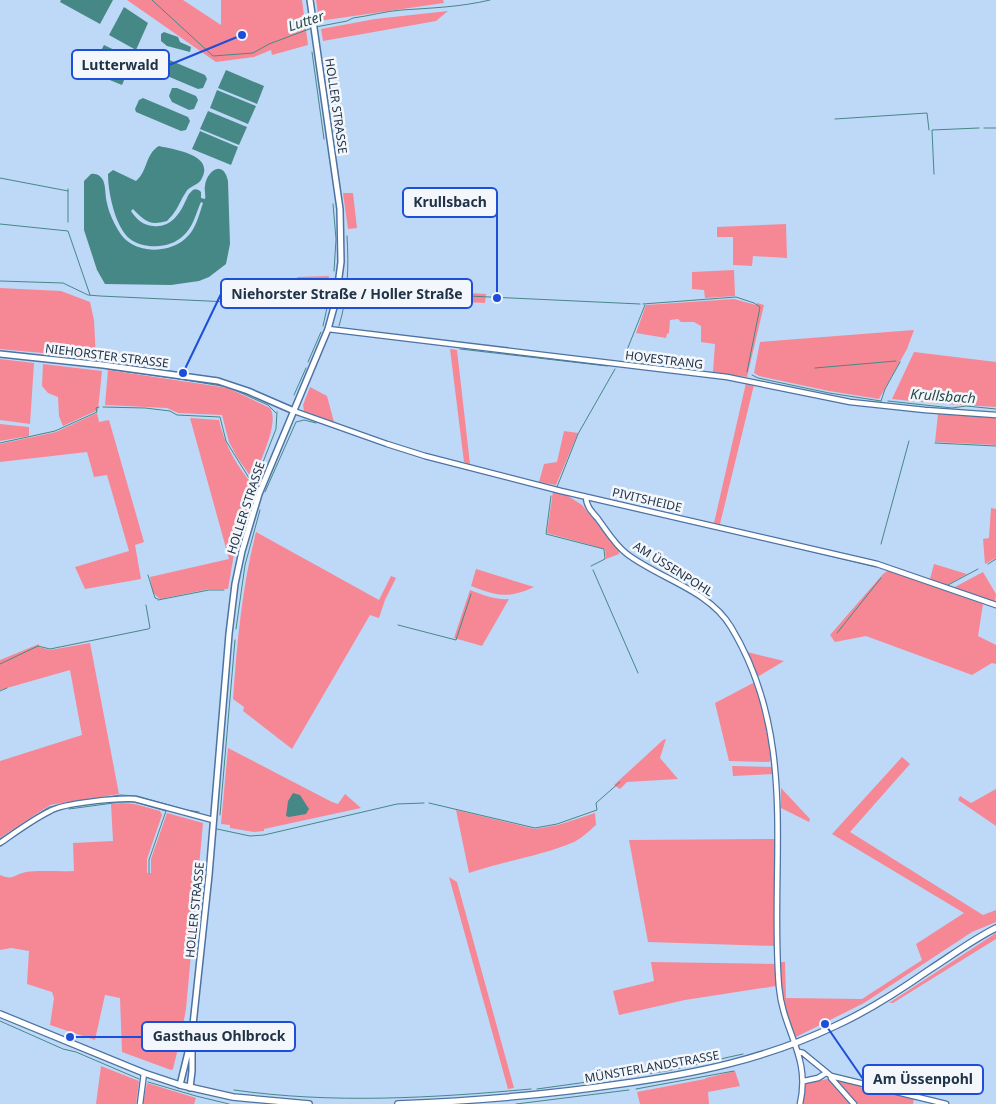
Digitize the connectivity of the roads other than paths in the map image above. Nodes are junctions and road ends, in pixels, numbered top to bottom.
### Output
1 (310, 0) edge
2 (328, 329) junction
3 (0, 354) edge
4 (294, 412) junction
5 (996, 415) edge
6 (586, 497) junction
7 (996, 605) edge
8 (213, 820) junction
9 (0, 843) edge
10 (996, 928) edge
11 (0, 1014) edge
12 (192, 1034) junction
13 (795, 1044) junction
14 (799, 1052) junction
15 (144, 1073) junction
16 (826, 1073) junction
17 (831, 1076) junction
18 (804, 1080) junction
19 (180, 1085) junction
20 (190, 1088) junction
21 (140, 1104) edge
22 (309, 1104) edge
23 (398, 1104) edge
24 (800, 1104) edge
25 (854, 1104) edge
26 (946, 1104) edge

1 - 2 street, HOLLER STRASSE
2 - 4 street, HOLLER STRASSE
2 - 5 street, HOVESTRANG
3 - 4 street, NIEHORSTER STRASSE
4 - 6 street, PIVITSHEIDE
4 - 8 street, HOLLER STRASSE
6 - 7 street, PIVITSHEIDE
6 - 13 street, AM ÜSSENPOHL
8 - 9 street
8 - 12 street, HOLLER STRASSE
10 - 13 main road, MÜNSTERLANDSTRASSE
11 - 15 main road
12 - 19 street, HOLLER STRASSE
12 - 20 street, HOLLER STRASSE
13 - 14 street, AM ÜSSENPOHL
13 - 23 main road, MÜNSTERLANDSTRASSE
14 - 16 street
14 - 18 street
15 - 19 main road
15 - 21 street
16 - 17 street
16 - 18 street
17 - 25 street
17 - 26 street
18 - 24 street
19 - 20 main road
20 - 22 main road

